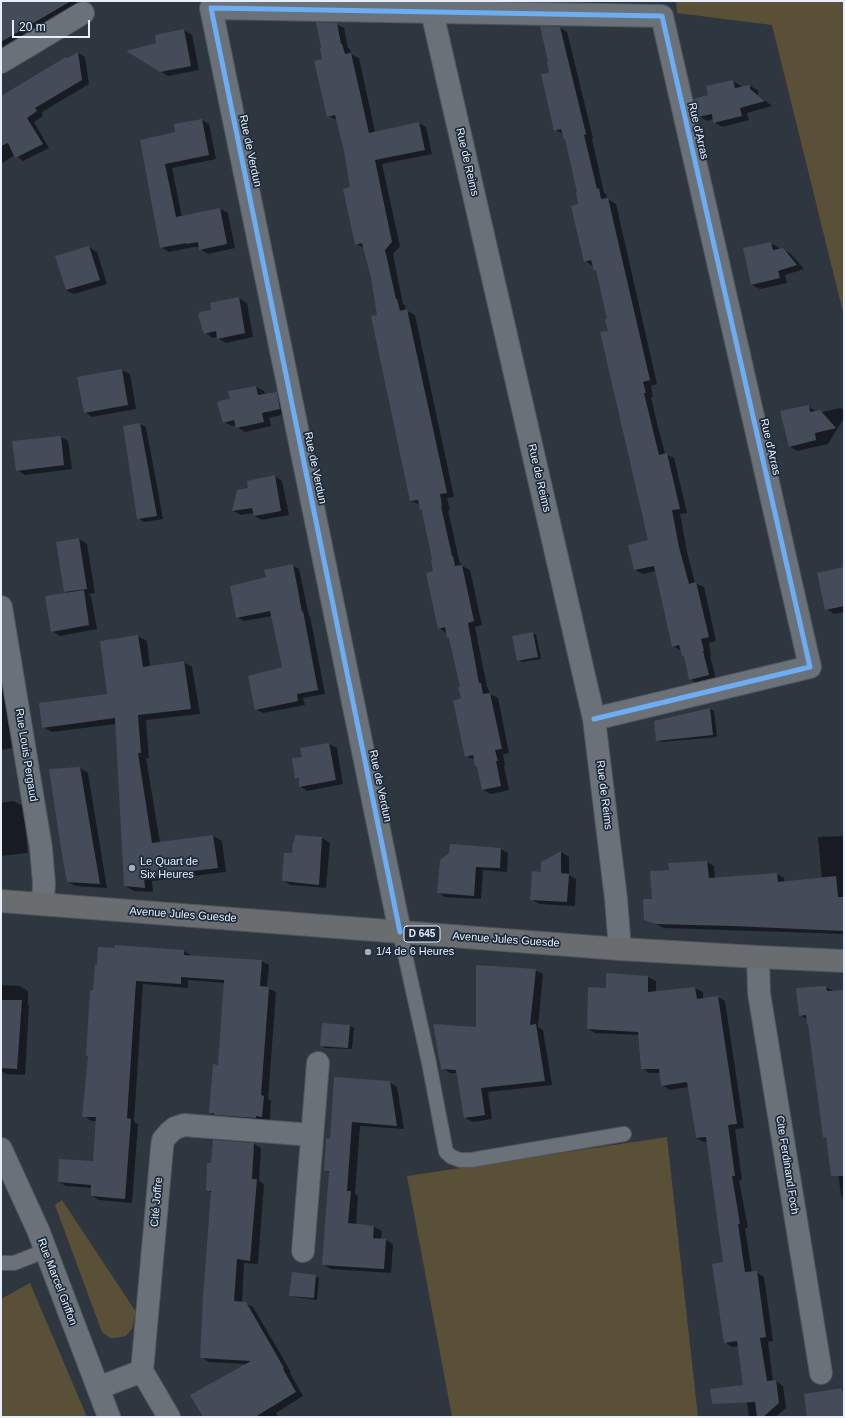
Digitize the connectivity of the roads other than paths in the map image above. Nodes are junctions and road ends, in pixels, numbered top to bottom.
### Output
1 (432, 12) junction
2 (83, 13) dead end
3 (1, 62) edge
4 (1, 607) edge
5 (594, 719) junction
6 (1, 901) edge
7 (43, 904) junction
8 (400, 932) junction
9 (620, 948) junction
10 (758, 957) junction
11 (844, 961) edge
12 (318, 1063) dead end
13 (624, 1134) dead end
14 (312, 1135) junction
15 (1, 1149) edge
16 (45, 1250) junction
17 (303, 1251) dead end
18 (1, 1263) edge
19 (142, 1372) junction
20 (821, 1373) dead end
21 (98, 1388) junction
22 (109, 1417) edge
23 (169, 1417) edge

1 - 5 street, Rue de Reims
1 - 5 street, Rue d'Arras
1 - 8 street, Rue de Verdun
2 - 3 street
4 - 7 street, Rue Louis Pergaud
5 - 9 street, Rue de Reims
6 - 7 main road, Avenue Jules Guesde / D 645
7 - 8 main road, Avenue Jules Guesde / D 645
8 - 9 main road, Avenue Jules Guesde / D 645
8 - 13 lane
9 - 10 main road, Avenue Jules Guesde / D 645
10 - 11 main road, Avenue Jules Guesde / D 645
10 - 20 street, Cite Ferdinand Foch
12 - 14 street
14 - 17 street
14 - 19 street, Cité Joffre
15 - 16 street, Rue Marcel Griffon
16 - 18 lane
16 - 21 street, Rue Marcel Griffon
19 - 21 street
19 - 23 street
21 - 22 street, Rue Marcel Griffon

